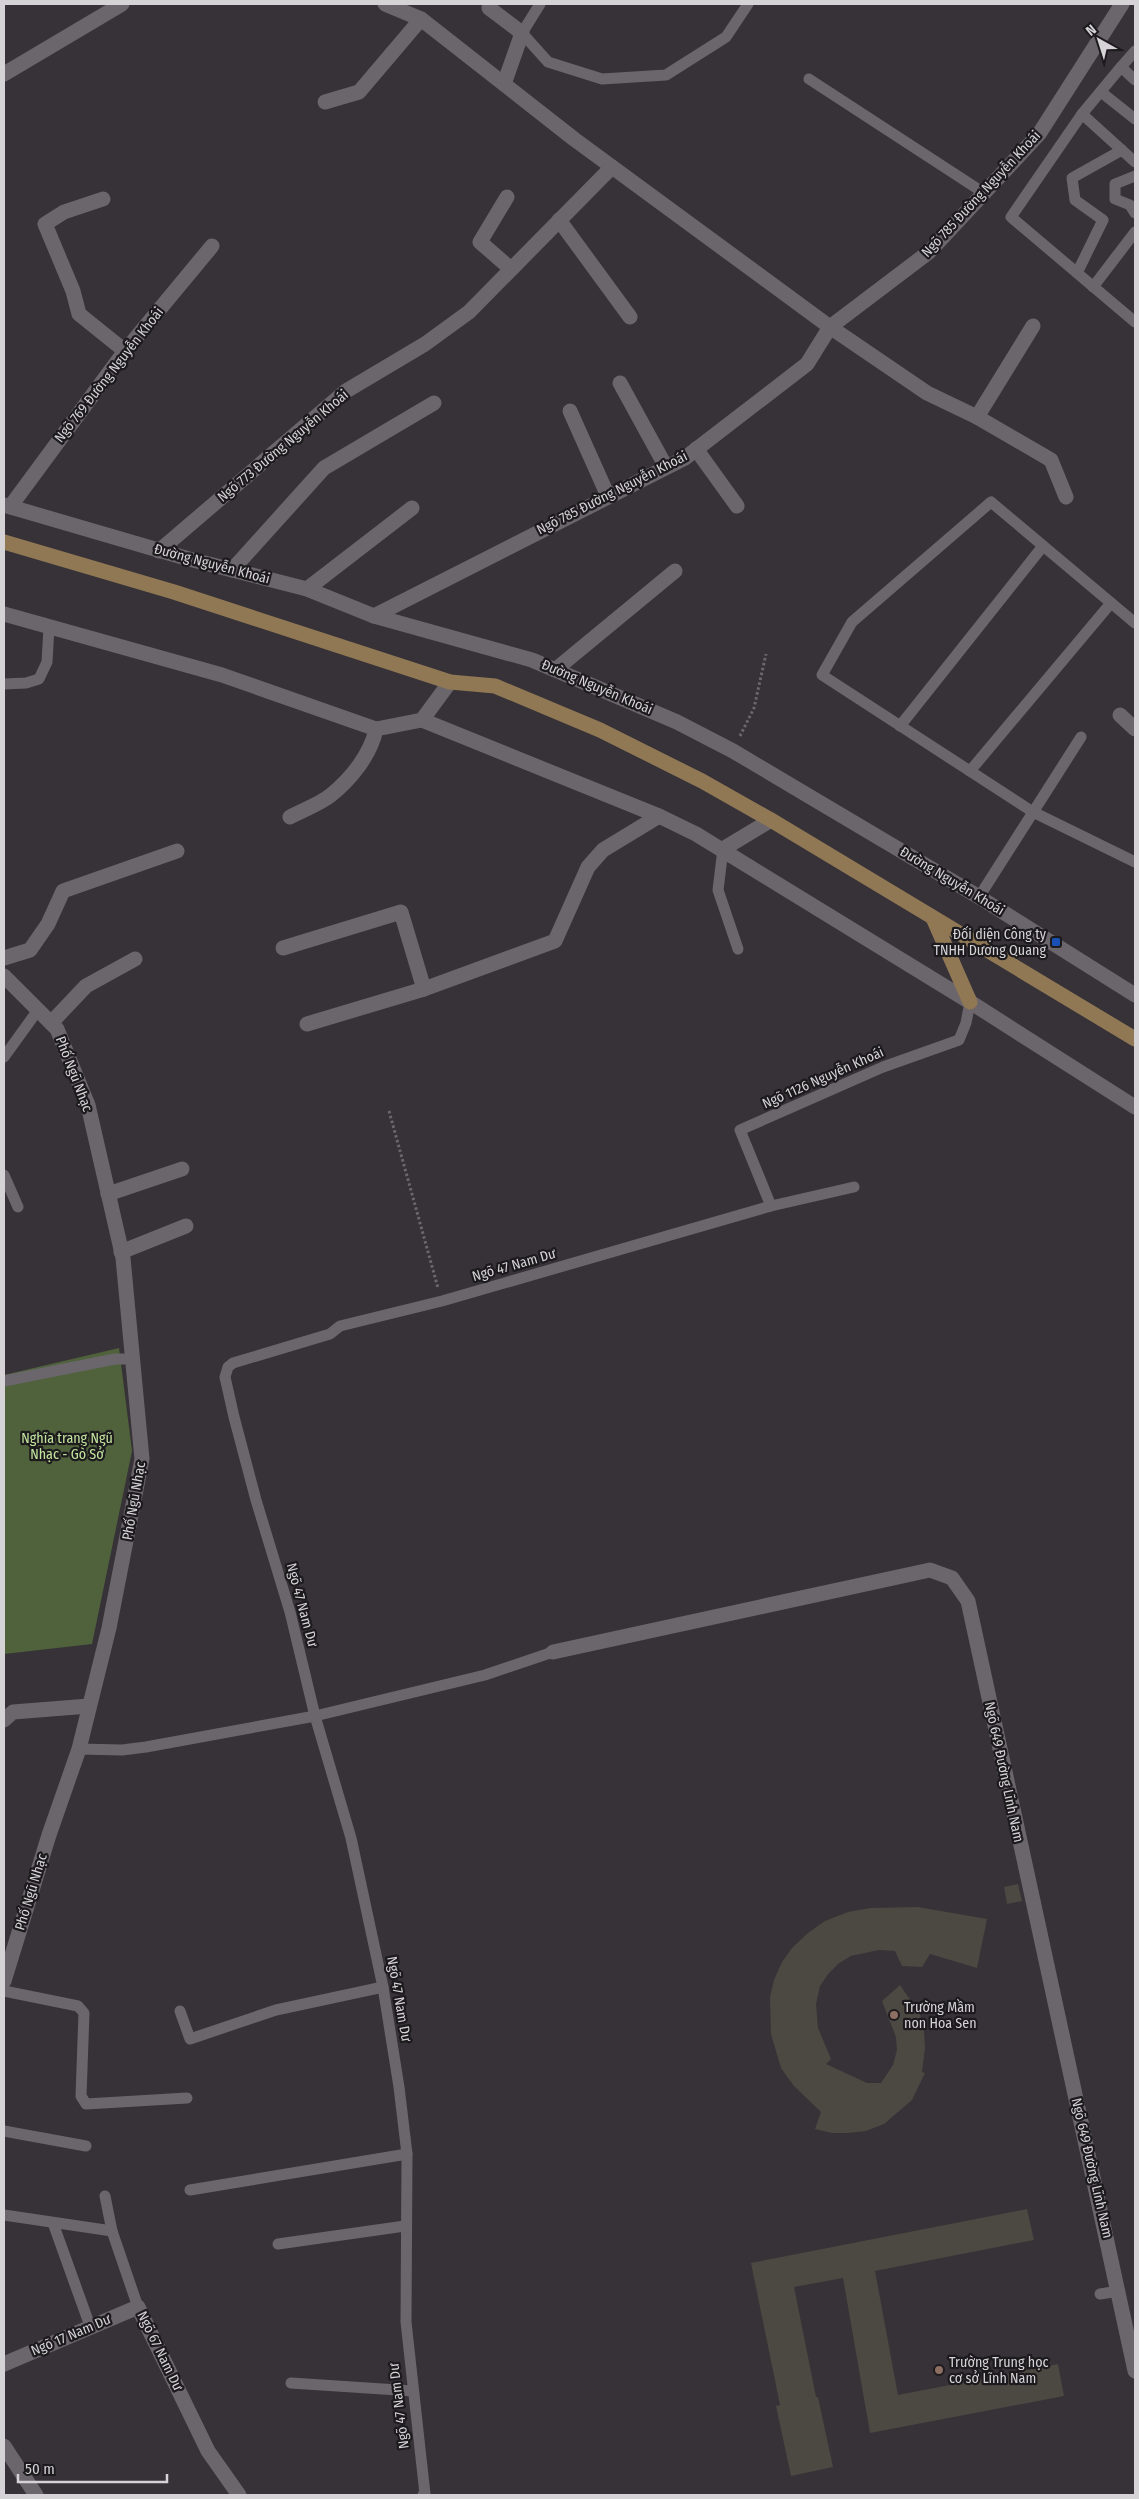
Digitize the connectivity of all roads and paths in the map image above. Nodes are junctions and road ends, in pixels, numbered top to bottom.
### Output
1 (122, 4) edge
2 (385, 4) edge
3 (540, 4) edge
4 (748, 4) edge
5 (1117, 5) edge
6 (489, 8) dead end
7 (421, 19) junction
8 (522, 33) junction
9 (1135, 51) edge
10 (1121, 67) junction
11 (4, 74) edge
12 (809, 79) dead end
13 (1135, 80) edge
14 (504, 84) junction
15 (1101, 92) junction
16 (325, 102) dead end
17 (1082, 114) junction
18 (1135, 119) edge
19 (1122, 150) junction
20 (1135, 162) edge
21 (612, 167) junction
22 (1135, 176) edge
23 (984, 193) junction
24 (507, 198) dead end
25 (103, 199) dead end
26 (1135, 213) edge
27 (559, 220) junction
28 (1135, 232) edge
29 (212, 246) dead end
30 (511, 269) junction
31 (1077, 273) junction
32 (1094, 287) junction
33 (1133, 315) edge
34 (630, 317) dead end
35 (1033, 326) dead end
36 (830, 327) junction
37 (125, 351) junction
38 (620, 383) dead end
39 (434, 404) dead end
40 (570, 412) dead end
41 (978, 417) junction
42 (696, 449) junction
43 (666, 467) junction
44 (608, 496) junction
45 (1066, 497) dead end
46 (7, 506) edge
47 (737, 506) dead end
48 (412, 508) dead end
49 (4, 542) edge
50 (1044, 546) junction
51 (159, 551) junction
52 (232, 570) junction
53 (675, 571) dead end
54 (307, 589) junction
55 (1111, 603) junction
56 (4, 614) edge
57 (374, 616) junction
58 (1135, 623) edge
59 (49, 627) junction
60 (766, 654) dead end
61 (554, 670) junction
62 (450, 682) junction
63 (4, 684) edge
64 (1120, 715) dead end
65 (422, 720) junction
66 (900, 726) junction
67 (376, 729) junction
68 (1135, 729) edge
69 (1081, 737) dead end
70 (733, 751) junction
71 (970, 771) junction
72 (1032, 812) junction
73 (659, 816) junction
74 (290, 817) dead end
75 (771, 820) junction
76 (723, 849) junction
77 (177, 851) dead end
78 (1135, 862) edge
79 (979, 897) junction
80 (933, 918) junction
81 (283, 948) dead end
82 (738, 949) dead end
83 (4, 958) edge
84 (135, 960) dead end
85 (4, 976) edge
86 (424, 990) junction
87 (1135, 995) edge
88 (970, 1002) junction
89 (38, 1010) junction
90 (50, 1022) junction
91 (307, 1024) dead end
92 (1135, 1039) edge
93 (4, 1057) edge
94 (1135, 1107) edge
95 (389, 1111) dead end
96 (182, 1169) dead end
97 (4, 1174) edge
98 (854, 1188) dead end
99 (108, 1194) junction
100 (771, 1206) junction
101 (18, 1207) dead end
102 (186, 1226) dead end
103 (121, 1252) junction
104 (442, 1300) junction
105 (133, 1359) junction
106 (4, 1381) edge
107 (553, 1652) joint
108 (89, 1706) junction
109 (315, 1716) junction
110 (4, 1720) edge
111 (79, 1749) junction
112 (4, 1981) edge
113 (383, 1987) junction
114 (4, 1991) edge
115 (180, 2011) dead end
116 (187, 2098) dead end
117 (4, 2131) edge
118 (86, 2146) dead end
119 (406, 2154) junction
120 (190, 2190) dead end
121 (105, 2196) dead end
122 (4, 2214) edge
123 (53, 2223) junction
124 (405, 2226) junction
125 (112, 2230) junction
126 (278, 2244) dead end
127 (1119, 2291) junction
128 (1100, 2294) dead end
129 (138, 2307) junction
130 (90, 2326) junction
131 (4, 2364) edge
132 (1135, 2371) edge
133 (291, 2383) dead end
134 (413, 2391) junction
135 (4, 2446) edge
136 (36, 2495) edge
137 (239, 2495) edge
138 (423, 2495) edge

1 - 11 street
2 - 7 street
3 - 8 lane
4 - 8 lane
5 - 23 street, Ngõ 785 Đường Nguyễn Khoái
6 - 8 street
7 - 14 street
7 - 16 street
8 - 14 street
9 - 10 lane
10 - 13 lane
10 - 15 lane
12 - 23 lane
14 - 21 street
15 - 17 lane
15 - 18 lane
17 - 19 lane
17 - 31 lane
19 - 20 lane
19 - 31 lane
21 - 27 street, Ngõ 773 Đường Nguyễn Khoái
21 - 36 street
22 - 26 lane
23 - 36 street, Ngõ 785 Đường Nguyễn Khoái
24 - 30 street
25 - 37 street
27 - 30 street, Ngõ 773 Đường Nguyễn Khoái
27 - 34 street
28 - 32 lane
29 - 37 street, Ngõ 769 Đường Nguyễn Khoái
30 - 51 street, Ngõ 773 Đường Nguyễn Khoái
31 - 32 lane
32 - 33 lane
35 - 41 street
36 - 41 street
36 - 42 street, Ngõ 785 Đường Nguyễn Khoái
37 - 46 street, Ngõ 769 Đường Nguyễn Khoái
38 - 43 street
39 - 52 street
40 - 44 street
41 - 45 street
42 - 43 street, Ngõ 785 Đường Nguyễn Khoái
42 - 47 street
43 - 44 street, Ngõ 785 Đường Nguyễn Khoái
44 - 57 street, Ngõ 785 Đường Nguyễn Khoái
46 - 51 street, Đường Nguyễn Khoái
48 - 54 street
49 - 62 main road
50 - 55 lane
50 - 66 lane
50 - 66 lane
51 - 52 street, Đường Nguyễn Khoái
52 - 54 street, Đường Nguyễn Khoái
53 - 61 street
54 - 57 street, Đường Nguyễn Khoái
55 - 58 lane
55 - 71 lane
56 - 59 street
57 - 61 street, Đường Nguyễn Khoái
59 - 63 lane
59 - 67 street
60 - 70 path
61 - 70 street, Đường Nguyễn Khoái
62 - 65 street
62 - 75 main road
64 - 68 street
65 - 67 street
65 - 73 street
66 - 71 lane
67 - 74 street
69 - 72 lane
70 - 79 street, Đường Nguyễn Khoái
71 - 72 lane
72 - 78 lane
72 - 79 lane
73 - 76 street
73 - 86 street
75 - 76 street
75 - 80 main road
76 - 82 lane
76 - 88 street
77 - 83 street
79 - 87 street, Đường Nguyễn Khoái
80 - 88 main road
80 - 92 main road
81 - 86 street
84 - 90 street
85 - 89 street, Phố Ngũ Nhạc
86 - 91 street
88 - 94 street
88 - 100 lane, Ngõ 1126 Nguyễn Khoái
89 - 90 street, Phố Ngũ Nhạc
89 - 93 lane
90 - 99 street, Phố Ngũ Nhạc
95 - 104 path
96 - 99 street
97 - 101 lane
98 - 100 lane, Ngõ 47 Nam Dư
99 - 103 street, Phố Ngũ Nhạc
100 - 104 lane, Ngõ 47 Nam Dư
102 - 103 street
103 - 105 street, Phố Ngũ Nhạc
104 - 109 lane, Ngõ 47 Nam Dư
105 - 106 lane
105 - 108 street, Phố Ngũ Nhạc
107 - 109 lane
107 - 127 street, Ngõ 649 Đường Lĩnh Nam
108 - 110 street
108 - 111 street, Phố Ngũ Nhạc
109 - 111 lane
109 - 113 lane, Ngõ 47 Nam Dư
111 - 112 street, Phố Ngũ Nhạc
113 - 115 lane
113 - 119 lane, Ngõ 47 Nam Dư
114 - 116 lane
117 - 118 lane
119 - 120 lane
119 - 124 lane, Ngõ 47 Nam Dư
121 - 125 lane, Ngõ 67 Nam Dư
122 - 123 lane
123 - 125 lane
123 - 130 lane
124 - 126 lane
124 - 134 lane, Ngõ 47 Nam Dư
125 - 129 lane, Ngõ 67 Nam Dư
127 - 128 lane
127 - 132 street, Ngõ 649 Đường Lĩnh Nam
129 - 130 street, Ngõ 17 Nam Dư
129 - 137 street, Ngõ 67 Nam Dư
130 - 131 street, Ngõ 17 Nam Dư
133 - 134 lane
134 - 138 lane, Ngõ 47 Nam Dư
135 - 136 street

